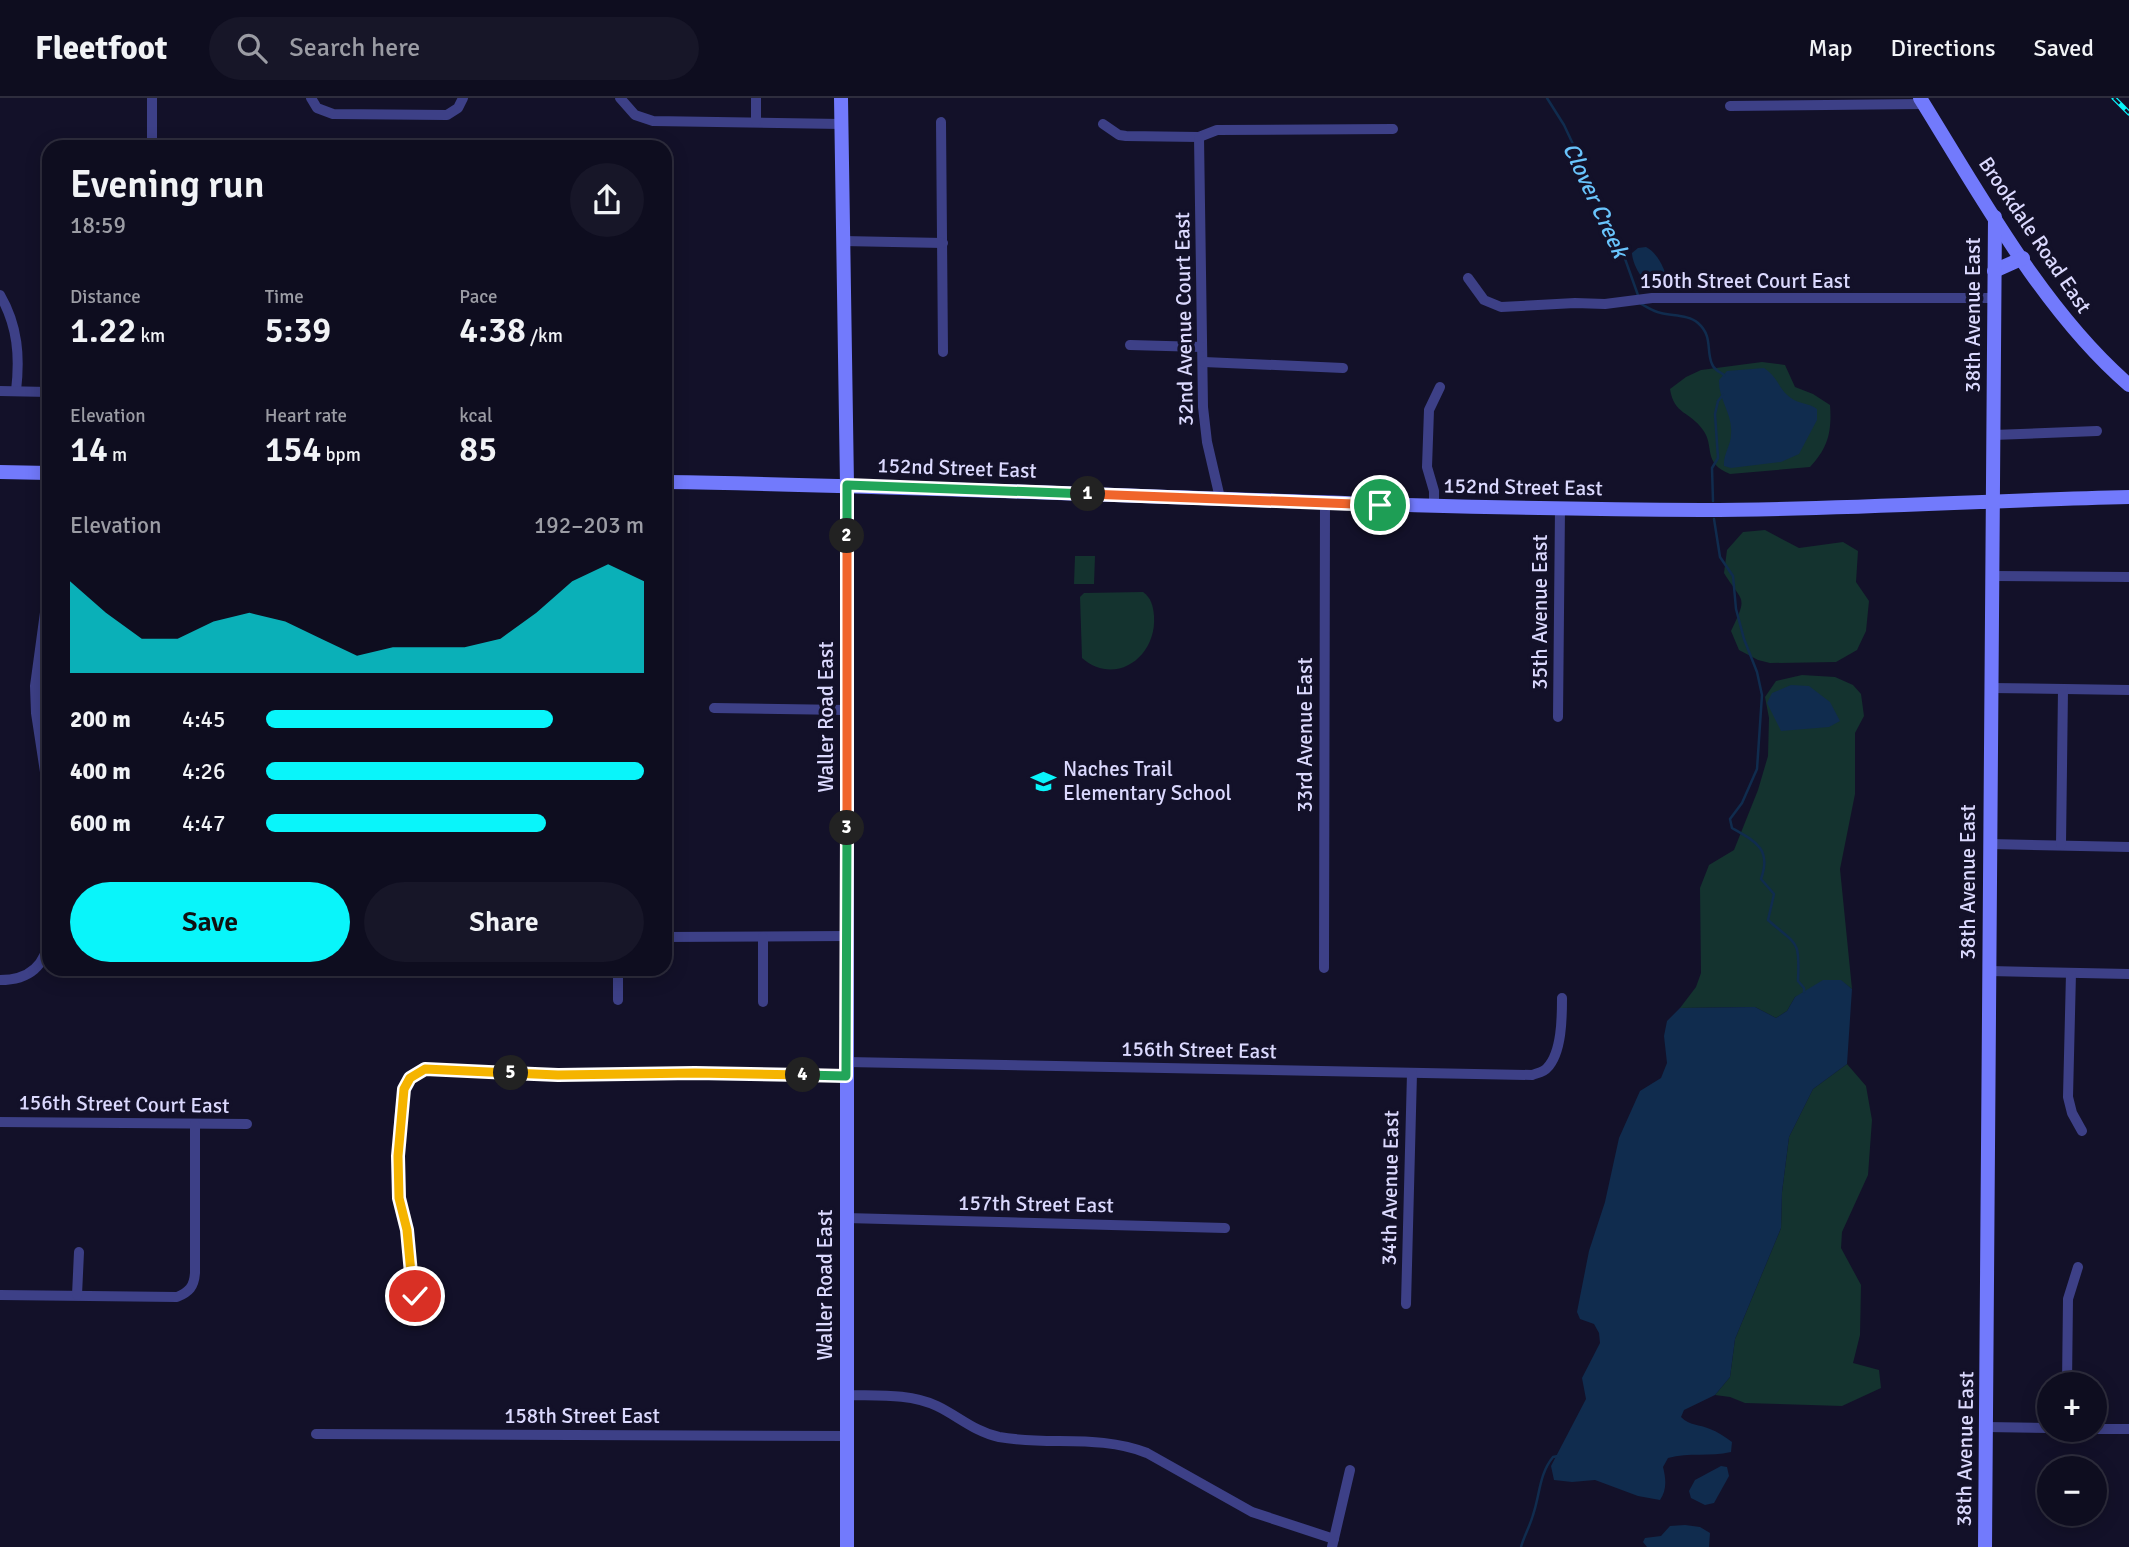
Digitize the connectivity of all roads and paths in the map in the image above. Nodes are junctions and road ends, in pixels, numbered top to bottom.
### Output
1 (152, 98) edge
2 (463, 98) edge
3 (620, 98) edge
4 (756, 98) edge
5 (841, 98) edge
6 (312, 100) edge
7 (1921, 101) edge
8 (1730, 106) dead end
9 (756, 122) junction
10 (941, 122) dead end
11 (841, 124) junction
12 (1103, 124) dead end
13 (1393, 129) dead end
14 (1199, 137) junction
15 (152, 140) edge
16 (1995, 217) junction
17 (843, 242) junction
18 (943, 243) junction
19 (2023, 258) junction
20 (1994, 271) junction
21 (1468, 278) dead end
22 (0, 295) edge
23 (1994, 298) junction
24 (1130, 345) dead end
25 (1202, 347) junction
26 (943, 352) dead end
27 (1203, 362) junction
28 (1343, 368) dead end
29 (2129, 385) edge
30 (1440, 387) dead end
31 (0, 391) edge
32 (16, 391) junction
33 (42, 392) edge
34 (2097, 431) dead end
35 (1993, 435) junction
36 (0, 472) edge
37 (42, 473) edge
38 (672, 482) edge
39 (847, 485) junction
40 (2129, 497) edge
41 (1220, 498) junction
42 (1992, 502) junction
43 (1325, 503) junction
44 (1434, 507) junction
45 (1560, 508) junction
46 (1993, 576) junction
47 (2129, 577) edge
48 (42, 635) edge
49 (1991, 688) junction
50 (2063, 689) junction
51 (2129, 690) edge
52 (715, 708) dead end
53 (847, 710) junction
54 (1558, 717) dead end
55 (42, 754) edge
56 (1990, 844) junction
57 (2061, 845) junction
58 (2129, 847) edge
59 (846, 936) junction
60 (672, 937) edge
61 (762, 937) junction
62 (42, 960) edge
63 (1324, 968) dead end
64 (1989, 971) junction
65 (2071, 973) junction
66 (2129, 974) edge
67 (618, 976) edge
68 (0, 980) edge
69 (1562, 998) dead end
70 (618, 1000) dead end
71 (763, 1002) dead end
72 (846, 1069) junction
73 (1412, 1073) junction
74 (0, 1122) edge
75 (195, 1124) junction
76 (247, 1125) dead end
77 (2082, 1131) dead end
78 (846, 1218) junction
79 (1226, 1228) dead end
80 (79, 1252) dead end
81 (2078, 1267) dead end
82 (0, 1295) edge
83 (77, 1295) junction
84 (420, 1299) dead end
85 (1406, 1304) dead end
86 (2067, 1372) edge
87 (847, 1395) junction
88 (1986, 1427) junction
89 (2037, 1428) edge
90 (2107, 1429) edge
91 (2129, 1429) edge
92 (316, 1434) dead end
93 (847, 1436) junction
94 (1350, 1470) dead end
95 (1333, 1543) edge
96 (847, 1547) edge
97 (1985, 1547) edge

1 - 15 street
2 - 6 street
3 - 9 street
4 - 9 street
5 - 11 street, Waller Road East
7 - 8 street
7 - 16 street, Brookdale Road East
9 - 11 street
10 - 18 street
11 - 17 street, Waller Road East
12 - 14 street
13 - 14 street
14 - 25 street, 32nd Avenue Court East
16 - 19 street, Brookdale Road East
16 - 20 street, 38th Avenue East
17 - 18 street
17 - 39 street, Waller Road East
18 - 26 street
19 - 20 street
19 - 29 street, Brookdale Road East
20 - 23 street, 38th Avenue East
21 - 23 street, 150th Street Court East
22 - 32 street
23 - 35 street, 38th Avenue East
24 - 25 street
25 - 27 street, 32nd Avenue Court East
27 - 28 street
27 - 41 street, 32nd Avenue Court East
30 - 44 street
31 - 32 street
32 - 33 street
34 - 35 street
35 - 42 street, 38th Avenue East
36 - 37 street
38 - 39 street, 152nd Street East
39 - 41 street, 152nd Street East
39 - 53 street, Waller Road East
40 - 42 street, 152nd Street East
41 - 43 street, 152nd Street East
42 - 45 street, 152nd Street East
42 - 46 street, 38th Avenue East
43 - 44 street, 152nd Street East
43 - 63 street, 33rd Avenue East
44 - 45 street, 152nd Street East
45 - 54 street, 35th Avenue East
46 - 47 street
46 - 49 street, 38th Avenue East
48 - 55 street
49 - 50 street
49 - 56 street, 38th Avenue East
50 - 51 street
50 - 57 street
52 - 53 street
53 - 59 street, Waller Road East
56 - 57 street
56 - 64 street, 38th Avenue East
57 - 58 street
59 - 61 street
59 - 72 street, Waller Road East
60 - 61 street
61 - 71 street
62 - 68 street
64 - 65 street
64 - 88 street, 38th Avenue East
65 - 66 street
65 - 77 street
67 - 70 street
69 - 73 street, 156th Street East
72 - 73 street, 156th Street East
72 - 78 street, Waller Road East
72 - 84 street, 156th Street East
73 - 85 street, 34th Avenue East
74 - 75 street, 156th Street Court East
75 - 76 street, 156th Street Court East
75 - 83 street
78 - 79 street, 157th Street East
78 - 87 street, Waller Road East
80 - 83 street
81 - 86 street
82 - 83 street
87 - 93 street, Waller Road East
87 - 95 street
88 - 89 street
88 - 97 street, 38th Avenue East
90 - 91 street
92 - 93 street, 158th Street East
93 - 96 street, Waller Road East
94 - 95 street

